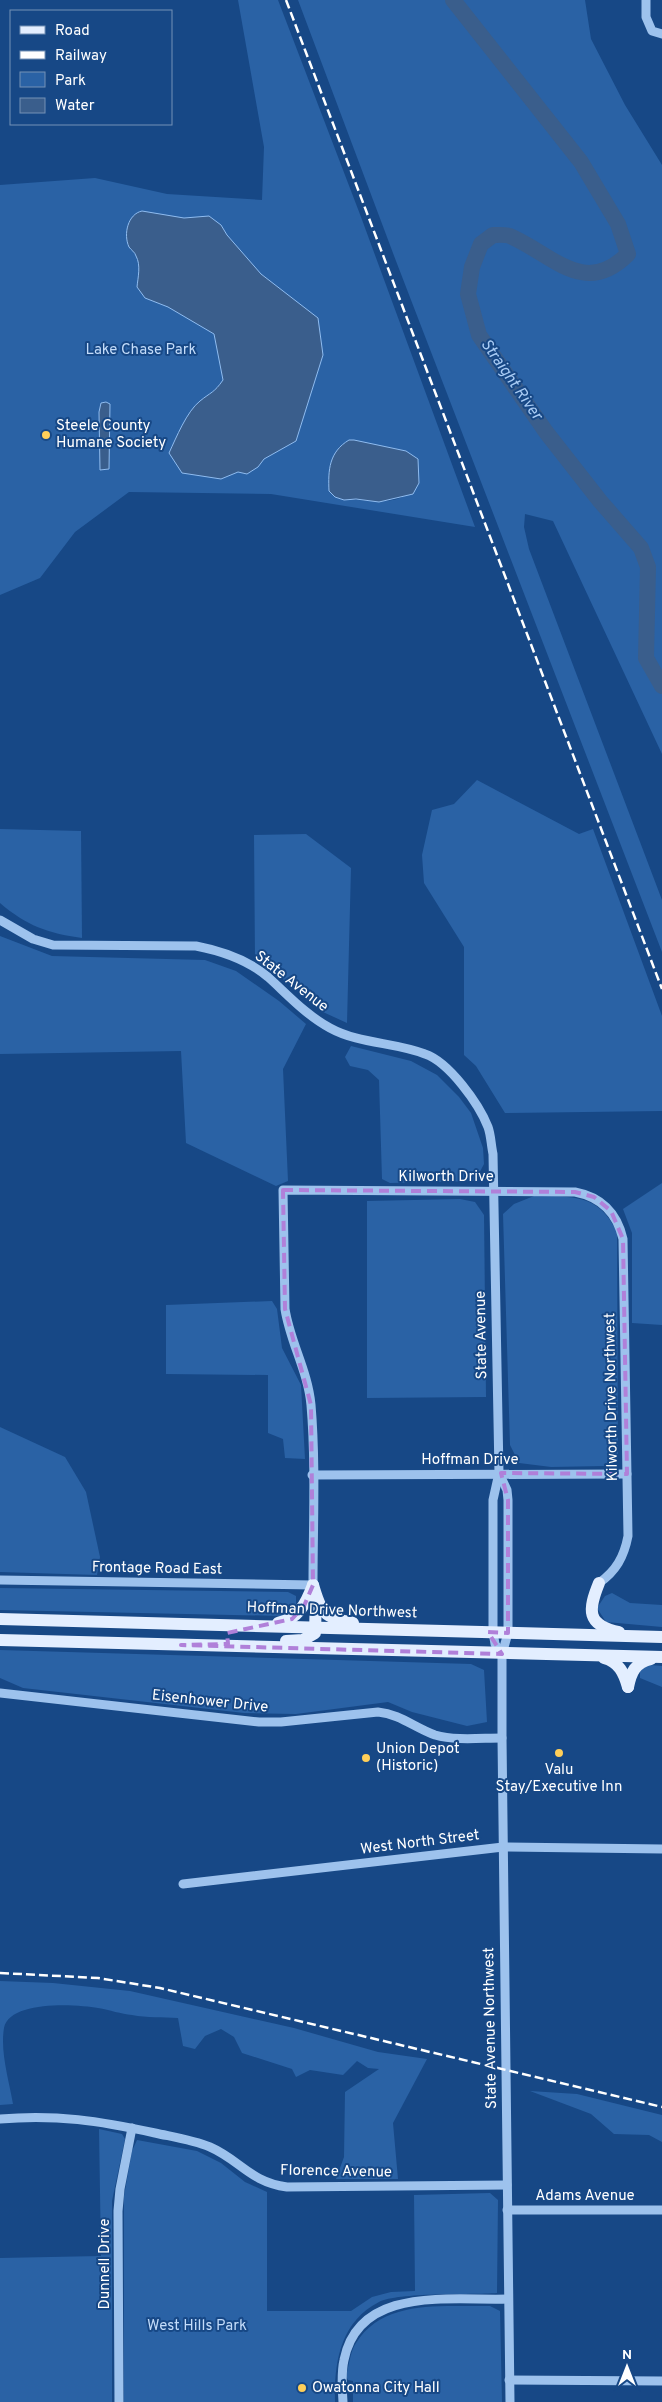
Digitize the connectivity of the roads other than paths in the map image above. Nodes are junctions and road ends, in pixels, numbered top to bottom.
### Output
1 (646, 0) edge
2 (662, 34) edge
3 (0, 920) edge
4 (493, 1192) junction
5 (605, 1205) joint
6 (499, 1473) junction
7 (627, 1474) junction
8 (312, 1475) junction
9 (0, 1580) edge
10 (598, 1583) joint
11 (314, 1591) junction
12 (0, 1619) edge
13 (266, 1626) junction
14 (316, 1627) junction
15 (380, 1629) junction
16 (493, 1632) junction
17 (508, 1632) junction
18 (660, 1636) edge
19 (0, 1640) edge
20 (182, 1645) junction
21 (502, 1654) junction
22 (598, 1656) junction
23 (660, 1657) edge
24 (0, 1693) edge
25 (502, 1738) junction
26 (503, 1847) junction
27 (662, 1849) edge
28 (183, 1884) dead end
29 (0, 2119) edge
30 (132, 2128) junction
31 (507, 2185) junction
32 (507, 2210) junction
33 (662, 2210) edge
34 (508, 2299) junction
35 (509, 2380) junction
36 (662, 2381) edge
37 (118, 2402) edge
38 (343, 2402) edge
39 (510, 2402) edge

1 - 2 street
3 - 4 street, State Avenue
4 - 5 street, Kilworth Drive
4 - 6 street, State Avenue
4 - 8 street, Kilworth Drive
5 - 7 street, Kilworth Drive Northwest
6 - 7 street, Hoffman Drive
6 - 8 street, Hoffman Drive
6 - 16 street, State Avenue Northwest
6 - 17 street, State Avenue Northwest
7 - 10 street, Kilworth Drive Northwest
8 - 11 street
9 - 11 street, Frontage Road East
10 - 18 main road
11 - 13 main road
11 - 14 main road
11 - 15 main road
12 - 13 main road, Hoffman Drive Northwest
13 - 14 main road, Hoffman Drive Northwest
14 - 15 main road, Hoffman Drive Northwest
14 - 20 main road
15 - 16 main road, Hoffman Drive Northwest
16 - 17 main road, Hoffman Drive Northwest
16 - 21 street, State Avenue Northwest
17 - 18 main road, Hoffman Drive Northwest
17 - 21 street, State Avenue Northwest
19 - 20 main road
20 - 21 main road
21 - 22 main road
21 - 25 street, State Avenue Northwest
22 - 23 main road
22 - 23 main road
24 - 25 street, Eisenhower Drive
25 - 26 street, State Avenue Northwest
26 - 27 street, West North Street
26 - 28 street, West North Street
26 - 31 street, State Avenue Northwest
29 - 30 street, Florence Avenue
30 - 31 street, Florence Avenue
30 - 37 street, Dunnell Drive
31 - 32 street, State Avenue Northwest
32 - 33 street, Adams Avenue
32 - 34 street, State Avenue Northwest
34 - 35 street, State Avenue Northwest
34 - 38 street
35 - 36 street
35 - 39 street, State Avenue Northwest

